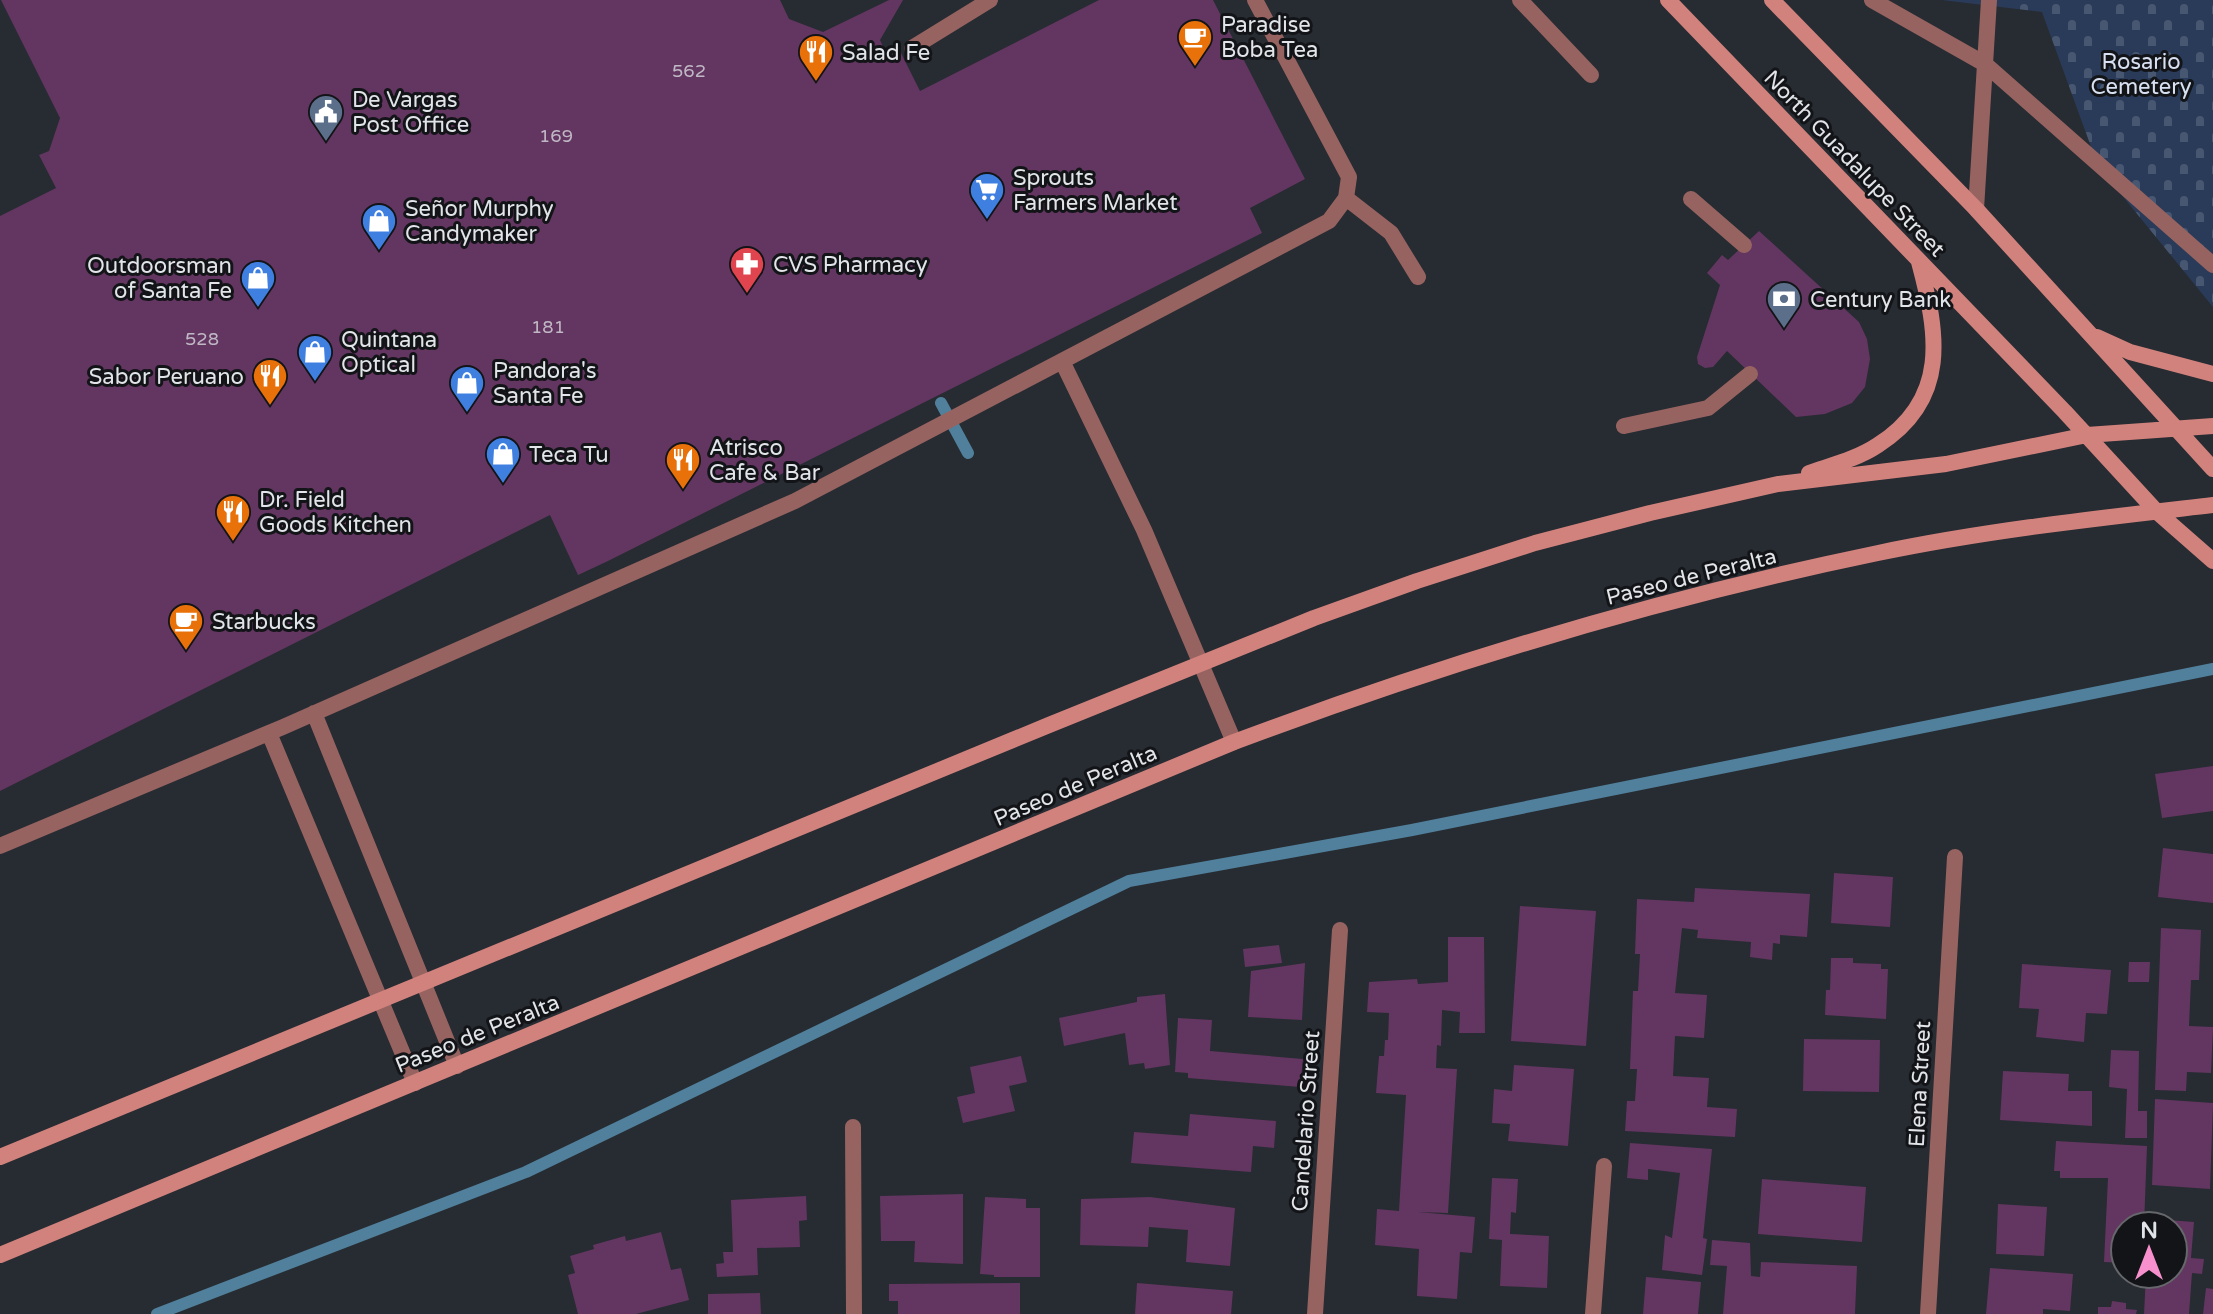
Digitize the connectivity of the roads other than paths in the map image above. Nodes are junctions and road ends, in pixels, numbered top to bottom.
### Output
1 (990, 0) edge
2 (1255, 0) edge
3 (1520, 0) edge
4 (1668, 0) edge
5 (1772, 0) edge
6 (1872, 0) edge
7 (1989, 0) edge
8 (912, 48) dead end
9 (1985, 64) junction
10 (1591, 75) dead end
11 (1346, 198) junction
12 (1691, 199) dead end
13 (1976, 209) junction
14 (1744, 245) dead end
15 (1919, 260) junction
16 (2213, 265) edge
17 (1418, 277) dead end
18 (2087, 333) junction
19 (1062, 361) junction
20 (1750, 374) dead end
21 (2213, 374) edge
22 (1624, 426) dead end
23 (2213, 426) edge
24 (2176, 427) junction
25 (2087, 435) junction
26 (2213, 469) edge
27 (1778, 484) junction
28 (2213, 505) edge
29 (2156, 511) junction
30 (2213, 561) edge
31 (1201, 663) junction
32 (314, 713) junction
33 (269, 733) junction
34 (1234, 742) junction
35 (0, 846) edge
36 (1955, 857) dead end
37 (1340, 930) dead end
38 (424, 984) junction
39 (381, 1001) junction
40 (457, 1066) junction
41 (415, 1083) junction
42 (853, 1127) dead end
43 (0, 1157) edge
44 (1604, 1166) dead end
45 (0, 1255) edge
46 (854, 1314) edge
47 (1315, 1314) edge
48 (1593, 1314) edge
49 (1928, 1314) edge

1 - 8 street
2 - 11 street
3 - 10 street
4 - 15 main road, North Guadalupe Street
5 - 13 main road
6 - 9 street
7 - 9 street
9 - 13 street
9 - 16 street
11 - 17 street
11 - 19 street
12 - 14 street
13 - 18 main road
15 - 25 main road, North Guadalupe Street
15 - 27 main road
18 - 21 main road
18 - 24 main road
19 - 31 street
19 - 32 street
20 - 22 street
23 - 24 main road
24 - 25 main road
24 - 26 main road
25 - 27 main road
25 - 29 main road, North Guadalupe Street
27 - 31 main road
28 - 29 main road, Paseo de Peralta
29 - 30 main road, North Guadalupe Street
29 - 34 main road, Paseo de Peralta
31 - 34 street
31 - 38 main road
32 - 33 street
32 - 38 street
33 - 35 street
33 - 39 street
34 - 40 main road, Paseo de Peralta
36 - 49 street, Elena Street
37 - 47 street, Candelario Street
38 - 39 main road
38 - 40 street
39 - 41 street
39 - 43 main road
40 - 41 main road, Paseo de Peralta
41 - 45 main road, Paseo de Peralta
42 - 46 street
44 - 48 street

